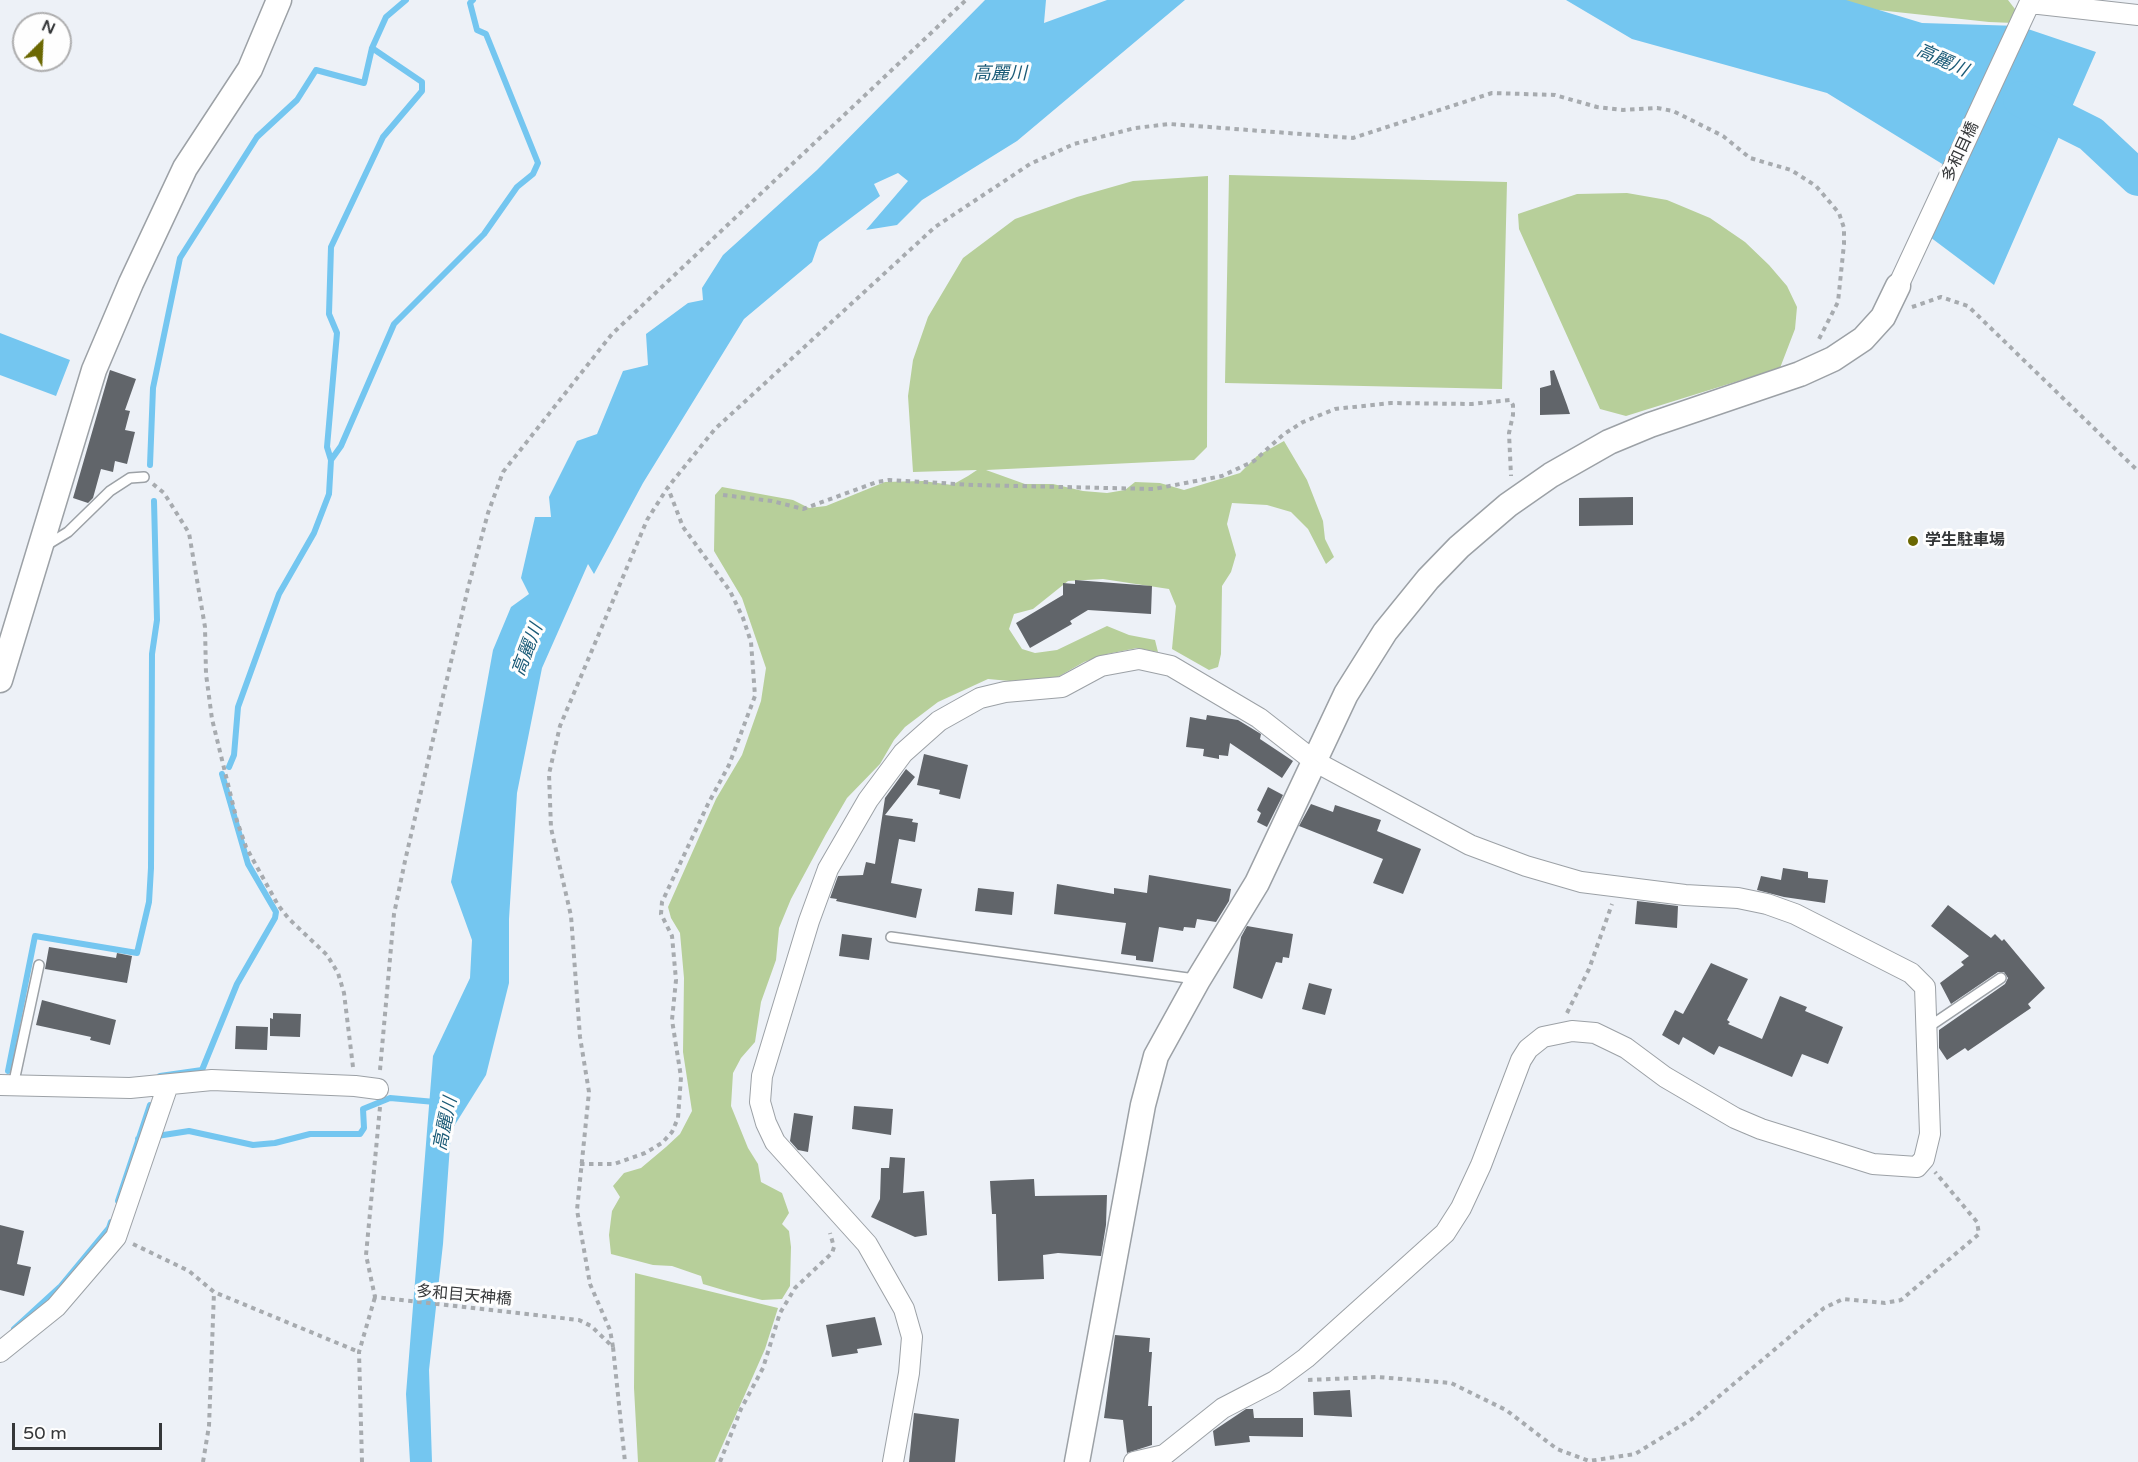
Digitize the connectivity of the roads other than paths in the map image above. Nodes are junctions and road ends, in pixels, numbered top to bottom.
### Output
1 (279, 0) edge
2 (2028, 5) edge
3 (2138, 15) edge
4 (1898, 286) joint
5 (144, 477) road end
6 (39, 548) junction
7 (0, 680) edge
8 (1314, 761) junction
9 (891, 937) dead end
10 (39, 965) dead end
11 (2001, 978) dead end
12 (1198, 980) junction
13 (1927, 1029) junction
14 (168, 1085) junction
15 (6, 1086) edge
16 (378, 1089) road end
17 (0, 1352) edge
18 (893, 1462) edge
19 (1077, 1462) edge
20 (1134, 1462) edge

1 - 6 street
2 - 3 street
2 - 4 street, 多和目橋
4 - 8 street
5 - 6 lane
6 - 7 street
8 - 12 street
8 - 13 street
8 - 18 street
9 - 12 lane
10 - 15 lane
11 - 13 lane
12 - 19 street
13 - 20 street
14 - 15 street
14 - 16 street
14 - 17 street

